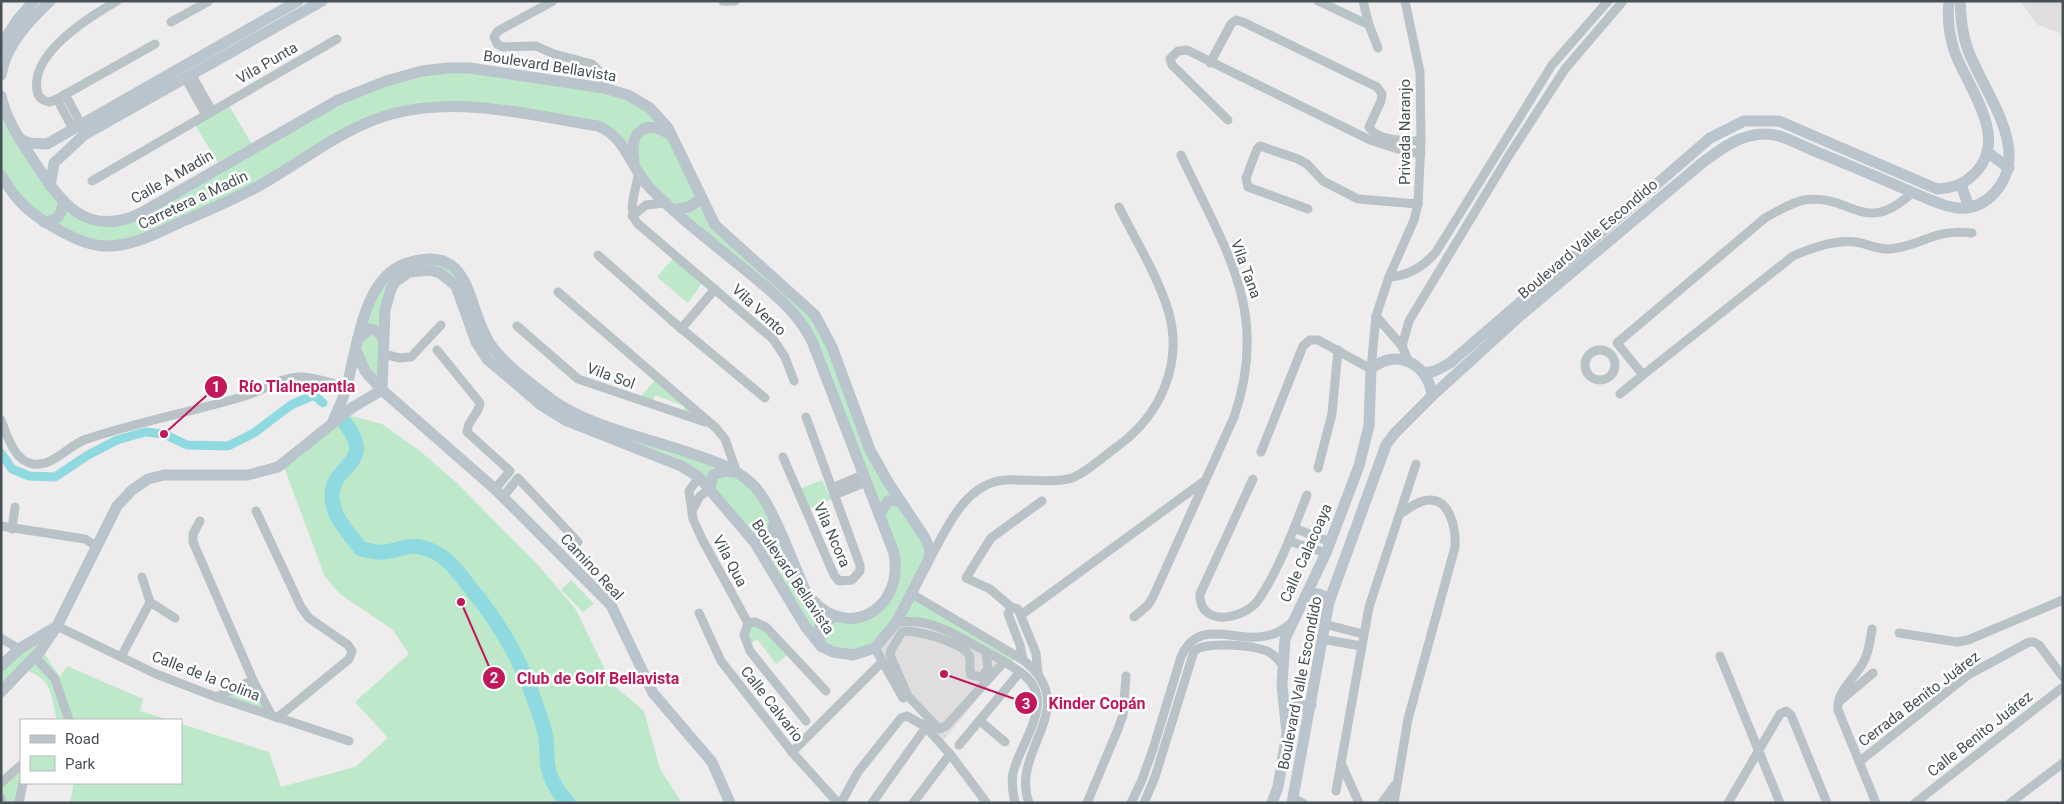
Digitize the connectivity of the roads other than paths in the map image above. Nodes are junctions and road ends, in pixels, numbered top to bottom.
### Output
1 (34, 1) edge
2 (50, 1) edge
3 (117, 1) edge
4 (298, 1) edge
5 (322, 1) edge
6 (553, 1) edge
7 (723, 1) edge
8 (735, 1) edge
9 (1318, 1) edge
10 (1363, 1) edge
11 (1405, 1) edge
12 (1608, 1) edge
13 (1623, 1) edge
14 (1949, 1) edge
15 (1960, 1) edge
16 (208, 2) edge
17 (171, 22) dead end
18 (1368, 25) junction
19 (337, 40) dead end
20 (154, 44) dead end
21 (1, 45) edge
22 (1378, 48) dead end
23 (1210, 63) junction
24 (405, 75) joint
25 (1, 76) edge
26 (188, 76) junction
27 (604, 88) junction
28 (65, 94) junction
29 (1, 96) edge
30 (57, 99) junction
31 (406, 111) joint
32 (209, 113) junction
33 (1228, 120) dead end
34 (7, 126) edge
35 (1369, 126) junction
36 (77, 127) junction
37 (672, 136) junction
38 (1364, 137) junction
39 (20, 139) junction
40 (1421, 141) junction
41 (1988, 152) junction
42 (1421, 154) junction
43 (1181, 155) dead end
44 (2009, 168) junction
45 (637, 174) junction
46 (1, 176) edge
47 (92, 181) dead end
48 (1961, 185) junction
49 (50, 186) junction
50 (1913, 192) junction
51 (702, 198) junction
52 (64, 204) junction
53 (1418, 204) junction
54 (669, 207) junction
55 (1119, 207) dead end
56 (1969, 207) junction
57 (1308, 209) dead end
58 (632, 216) junction
59 (44, 222) junction
60 (1452, 224) junction
61 (1463, 230) junction
62 (1972, 232) dead end
63 (598, 255) dead end
64 (1388, 276) junction
65 (715, 289) junction
66 (558, 292) dead end
67 (1376, 316) junction
68 (441, 325) dead end
69 (517, 326) dead end
70 (681, 328) junction
71 (383, 338) junction
72 (357, 343) junction
73 (1617, 343) junction
74 (1402, 346) junction
75 (436, 350) dead end
76 (1338, 350) junction
77 (1608, 352) dead end
78 (383, 354) junction
79 (1408, 360) junction
80 (1371, 369) junction
81 (1424, 373) junction
82 (1643, 375) junction
83 (794, 381) dead end
84 (382, 390) junction
85 (345, 393) junction
86 (1620, 394) dead end
87 (1432, 396) junction
88 (765, 398) dead end
89 (806, 417) dead end
90 (335, 419) junction
91 (1, 420) edge
92 (710, 424) junction
93 (725, 439) junction
94 (1367, 439) junction
95 (1386, 446) junction
96 (1260, 452) dead end
97 (783, 457) dead end
98 (720, 464) junction
99 (1416, 464) dead end
100 (1318, 468) dead end
101 (510, 471) junction
102 (737, 473) junction
103 (699, 477) junction
104 (518, 478) junction
105 (864, 478) junction
106 (1253, 478) dead end
107 (1204, 482) junction
108 (710, 488) junction
109 (833, 491) junction
110 (499, 493) junction
111 (1306, 495) dead end
112 (1042, 502) dead end
113 (902, 503) junction
114 (14, 508) dead end
115 (256, 511) dead end
116 (692, 511) junction
117 (1400, 514) junction
118 (879, 515) junction
119 (200, 521) dead end
120 (774, 522) junction
121 (1, 526) edge
122 (1294, 528) junction
123 (12, 529) junction
124 (753, 540) junction
125 (1289, 541) junction
126 (578, 542) dead end
127 (1330, 542) junction
128 (96, 546) junction
129 (1326, 553) junction
130 (929, 559) junction
131 (142, 577) dead end
132 (912, 594) junction
133 (1306, 596) junction
134 (2063, 600) edge
135 (150, 602) junction
136 (1329, 602) junction
137 (1011, 607) junction
138 (699, 614) dead end
139 (1021, 615) junction
140 (834, 617) junction
141 (1134, 617) dead end
142 (175, 618) dead end
143 (748, 623) junction
144 (896, 623) junction
145 (1290, 624) junction
146 (1324, 624) junction
147 (57, 626) junction
148 (1872, 629) dead end
149 (1364, 634) junction
150 (1899, 634) dead end
151 (1245, 636) junction
152 (1, 638) edge
153 (1322, 639) junction
154 (821, 646) junction
155 (1361, 646) junction
156 (1242, 647) junction
157 (875, 648) junction
158 (19, 649) junction
159 (986, 652) junction
160 (1720, 656) dead end
161 (35, 657) junction
162 (121, 657) junction
163 (1020, 659) junction
164 (882, 662) junction
165 (1008, 664) junction
166 (1282, 664) junction
167 (1, 666) edge
168 (1020, 672) junction
169 (1873, 673) dead end
170 (1038, 674) junction
171 (1126, 676) dead end
172 (2063, 678) edge
173 (253, 680) junction
174 (2063, 687) edge
175 (826, 691) dead end
176 (1, 692) edge
177 (216, 697) junction
178 (1284, 701) junction
179 (1837, 703) junction
180 (1311, 705) junction
181 (275, 717) junction
182 (69, 719) edge
183 (980, 720) junction
184 (806, 721) dead end
185 (926, 727) junction
186 (349, 741) dead end
187 (1005, 742) dead end
188 (959, 745) dead end
189 (1760, 751) junction
190 (792, 752) junction
191 (950, 754) junction
192 (1859, 762) junction
193 (1341, 763) junction
194 (2063, 763) edge
195 (20, 765) edge
196 (1, 783) edge
197 (23, 784) edge
198 (1396, 785) junction
199 (1336, 791) dead end
200 (1, 798) edge
201 (1296, 801) edge
202 (986, 802) edge
203 (2, 803) edge
204 (19, 803) edge
205 (730, 803) edge
206 (839, 803) edge
207 (872, 803) edge
208 (912, 803) edge
209 (1015, 803) edge
210 (1029, 803) edge
211 (1087, 803) edge
212 (1131, 803) edge
213 (1144, 803) edge
214 (1272, 803) edge
215 (1359, 803) edge
216 (1382, 803) edge
217 (1394, 803) edge
218 (1728, 803) edge
219 (1780, 803) edge
220 (1827, 803) edge
221 (1876, 803) edge
222 (1915, 803) edge
223 (2010, 803) edge

1 - 21 main road
2 - 25 main road
3 - 30 street
4 - 36 main road
5 - 26 main road
6 - 27 street
7 - 8 street
9 - 18 street
10 - 18 street
11 - 40 street, Privada Naranjo
12 - 60 street
13 - 61 street
14 - 41 main road
15 - 44 main road
16 - 17 street
18 - 22 street
19 - 32 street, Vila Punta
20 - 28 street
23 - 33 street
23 - 35 street
23 - 38 street
24 - 27 main road, Boulevard Bellavista
24 - 52 main road, Calle A Madin
26 - 32 street
26 - 49 main road
27 - 37 main road, Boulevard Bellavista
28 - 30 street
28 - 36 street
29 - 34 main road, Calle A Madin
30 - 36 street
31 - 45 main road, Boulevard Bellavista
31 - 59 main road, Carretera a Madin
32 - 47 street, Vila Punta
34 - 39 main road, Calle A Madin
35 - 38 street
35 - 40 street
36 - 39 main road
37 - 45 main road
37 - 51 main road, Boulevard Bellavista
38 - 42 street
39 - 49 main road, Calle A Madin
40 - 42 street, Privada Naranjo
41 - 44 main road
41 - 48 main road
42 - 53 street, Privada Naranjo
43 - 107 street, Vila Tana
44 - 56 main road
45 - 54 main road, Boulevard Bellavista
45 - 58 street
46 - 59 main road, Carretera a Madin
48 - 56 main road
48 - 81 main road, Boulevard Valle Escondido
49 - 52 main road, Calle A Madin
50 - 56 main road, Boulevard Valle Escondido
50 - 73 street
50 - 87 main road, Boulevard Valle Escondido
51 - 54 main road
51 - 113 main road, Boulevard Bellavista
52 - 59 main road
53 - 57 street, Privada Naranjo
53 - 64 street, Privada Naranjo
54 - 58 street
54 - 105 main road, Boulevard Bellavista
55 - 130 street
58 - 65 street, Vila Vento
60 - 61 street
60 - 64 street
61 - 74 street
62 - 82 street
63 - 70 street
64 - 67 street, Privada Naranjo
65 - 70 street, Vila Vento
65 - 83 street, Vila Vento
66 - 92 street, Vila Sol
67 - 74 street
67 - 80 street, Calle Calacoaya
68 - 78 street
69 - 92 street, Vila Sol
70 - 88 street
71 - 72 main road
71 - 78 main road, Boulevard Bellavista
71 - 103 main road, Boulevard Bellavista
72 - 84 main road, Camino Real
72 - 85 main road, Boulevard Bellavista
72 - 98 main road, Boulevard Bellavista
73 - 77 street
73 - 82 street
74 - 79 street
75 - 101 street
76 - 80 street
76 - 96 street
76 - 100 street
78 - 84 main road, Boulevard Bellavista
79 - 80 main road
79 - 81 main road
80 - 94 main road, Calle Calacoaya
81 - 87 main road
82 - 86 street
84 - 90 main road, Boulevard Bellavista
84 - 110 main road, Camino Real
85 - 90 main road, Boulevard Bellavista
85 - 91 street
87 - 95 main road, Boulevard Valle Escondido
89 - 109 street, Vila Ncora
90 - 128 main road, Boulevard Bellavista
92 - 93 street, Vila Sol
93 - 98 street
93 - 102 street, Vila Sol
94 - 95 main road
94 - 127 main road, Calle Calacoaya
95 - 136 main road, Boulevard Valle Escondido
97 - 109 street, Vila Ncora
98 - 102 main road, Boulevard Bellavista
99 - 117 street
101 - 104 street
101 - 110 street
102 - 108 main road
102 - 120 main road, Boulevard Bellavista
103 - 108 main road, Boulevard Bellavista
103 - 116 street
104 - 110 street
104 - 126 street
105 - 109 street, Vila Ncora
105 - 118 main road, Boulevard Bellavista
106 - 125 street
107 - 139 street, Vila Tana
107 - 141 street, Vila Tana
108 - 116 street
108 - 124 main road, Boulevard Bellavista
110 - 205 main road, Camino Real
111 - 122 street
112 - 137 street
113 - 118 main road
113 - 130 main road, Boulevard Bellavista
114 - 123 street
115 - 181 street
116 - 143 street, Vila Qua
117 - 149 street
117 - 198 street
118 - 140 main road, Boulevard Bellavista
119 - 173 street
120 - 124 main road
120 - 140 main road, Boulevard Bellavista
121 - 123 street
122 - 125 street
122 - 127 street
123 - 128 street
124 - 154 main road, Boulevard Bellavista
125 - 129 street
127 - 129 main road, Calle Calacoaya
128 - 147 main road, Boulevard Bellavista
129 - 133 main road, Calle Calacoaya
130 - 132 main road
131 - 135 street
132 - 144 main road
132 - 163 street
133 - 136 main road
133 - 145 main road, Calle Calacoaya
134 - 150 street
135 - 142 street
135 - 162 street
136 - 146 main road, Boulevard Valle Escondido
137 - 139 street
137 - 163 street
138 - 190 street, Calle Calvario
139 - 170 street
140 - 154 main road
143 - 175 street
143 - 184 street, Vila Qua
144 - 157 main road
144 - 159 street
145 - 151 street
145 - 166 main road, Calle Calacoaya
146 - 149 street
146 - 153 main road, Boulevard Valle Escondido
147 - 158 main road
147 - 161 main road, Boulevard Bellavista
147 - 162 street, Calle de la Colina
148 - 179 street
149 - 155 street
151 - 156 street
151 - 212 street
152 - 158 street
153 - 155 street
153 - 180 main road, Boulevard Valle Escondido
154 - 157 main road, Boulevard Bellavista
155 - 193 street
156 - 166 street
156 - 213 street
157 - 164 street
158 - 167 main road
159 - 165 street
159 - 165 street
160 - 189 street
161 - 176 main road, Boulevard Bellavista
161 - 182 street
162 - 177 street, Calle de la Colina
163 - 165 street
163 - 170 street
164 - 185 street
164 - 190 street
165 - 168 street
166 - 178 main road, Calle Calacoaya
168 - 183 street
168 - 209 street
169 - 179 street
170 - 210 street
171 - 211 street
172 - 192 street, Cerrada Benito Juárez
173 - 177 street
173 - 181 street
174 - 222 street, Calle Benito Juárez
177 - 181 street, Calle de la Colina
178 - 180 main road
178 - 214 main road, Calle Calacoaya
179 - 192 street
180 - 201 main road, Boulevard Valle Escondido
181 - 186 street, Calle de la Colina
183 - 187 street
183 - 188 street
185 - 191 street
185 - 206 street
185 - 207 street
189 - 218 street
189 - 219 street
189 - 220 street
190 - 206 street, Calle Calvario
191 - 202 street
191 - 208 street
192 - 221 street
193 - 199 street
193 - 215 street
194 - 223 street
195 - 196 street
197 - 204 street
198 - 216 street
198 - 217 street
200 - 203 street

